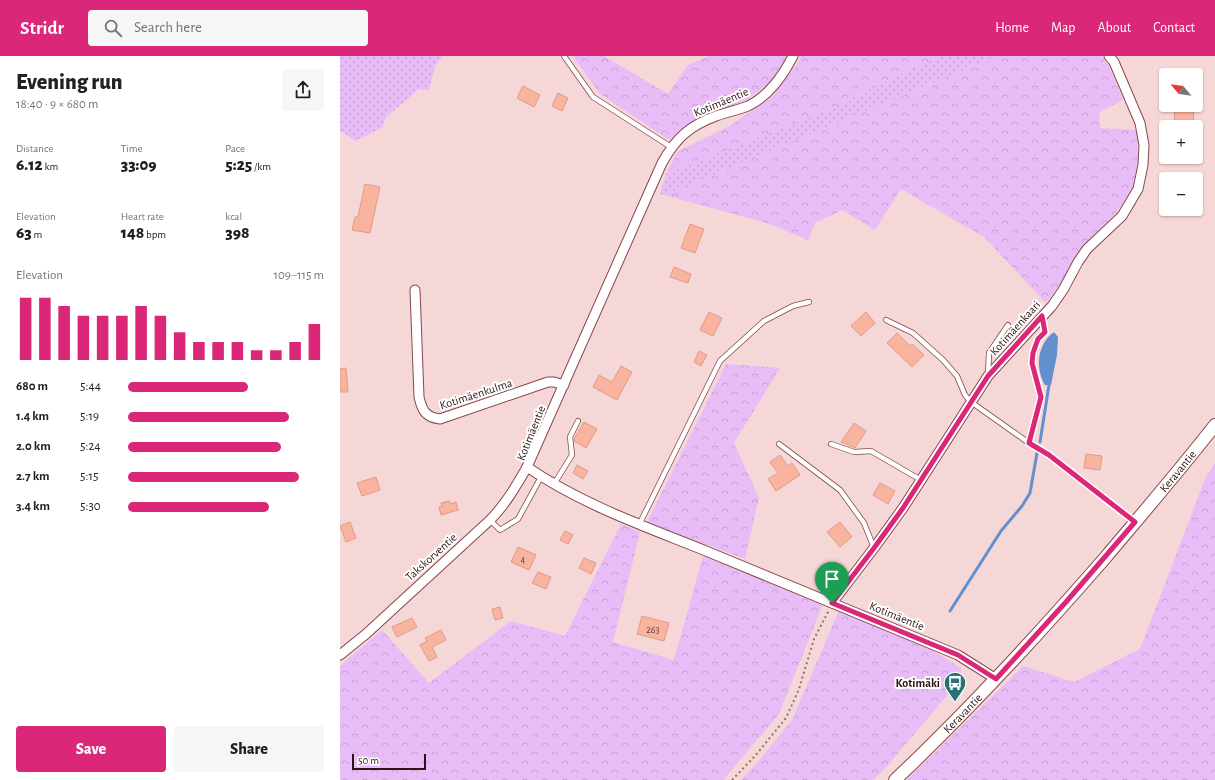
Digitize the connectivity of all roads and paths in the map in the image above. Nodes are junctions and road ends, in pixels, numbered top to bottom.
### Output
1 (564, 56) edge
2 (793, 56) edge
3 (1109, 56) edge
4 (671, 147) junction
5 (415, 290) dead end
6 (809, 302) dead end
7 (1042, 316) junction
8 (886, 320) dead end
9 (1008, 325) dead end
10 (988, 376) junction
11 (564, 385) junction
12 (971, 402) junction
13 (578, 421) dead end
14 (1215, 425) edge
15 (1029, 443) junction
16 (779, 444) dead end
17 (830, 444) dead end
18 (528, 468) junction
19 (541, 477) junction
20 (921, 480) junction
21 (554, 484) junction
22 (490, 520) junction
23 (1135, 522) junction
24 (639, 525) junction
25 (874, 548) junction
26 (832, 603) junction
27 (340, 655) edge
28 (996, 679) junction
29 (732, 780) edge
30 (895, 780) edge

1 - 4 lane
2 - 4 street, Kotimäentie
3 - 7 street, Kotimäenkaari
4 - 11 street, Kotimäentie
5 - 11 street, Kotimäenkulma
6 - 24 lane
7 - 10 street, Kotimäenkaari
7 - 15 path
8 - 12 lane
9 - 10 lane
10 - 12 street, Kotimäenkaari
11 - 18 street, Kotimäentie
12 - 15 lane
12 - 20 street, Kotimäenkaari
13 - 21 lane
14 - 23 main road, Keravantie
15 - 23 lane
16 - 25 lane
17 - 20 lane
18 - 19 street, Kotimäentie
18 - 22 street, Takskorventie
19 - 21 street, Kotimäentie
19 - 22 lane
20 - 25 street, Kotimäenkaari
21 - 24 street, Kotimäentie
22 - 27 street, Takskorventie
23 - 28 main road, Keravantie
24 - 26 street, Kotimäentie
25 - 26 street, Kotimäenkaari
26 - 28 street, Kotimäentie
26 - 29 path
28 - 30 main road, Keravantie

